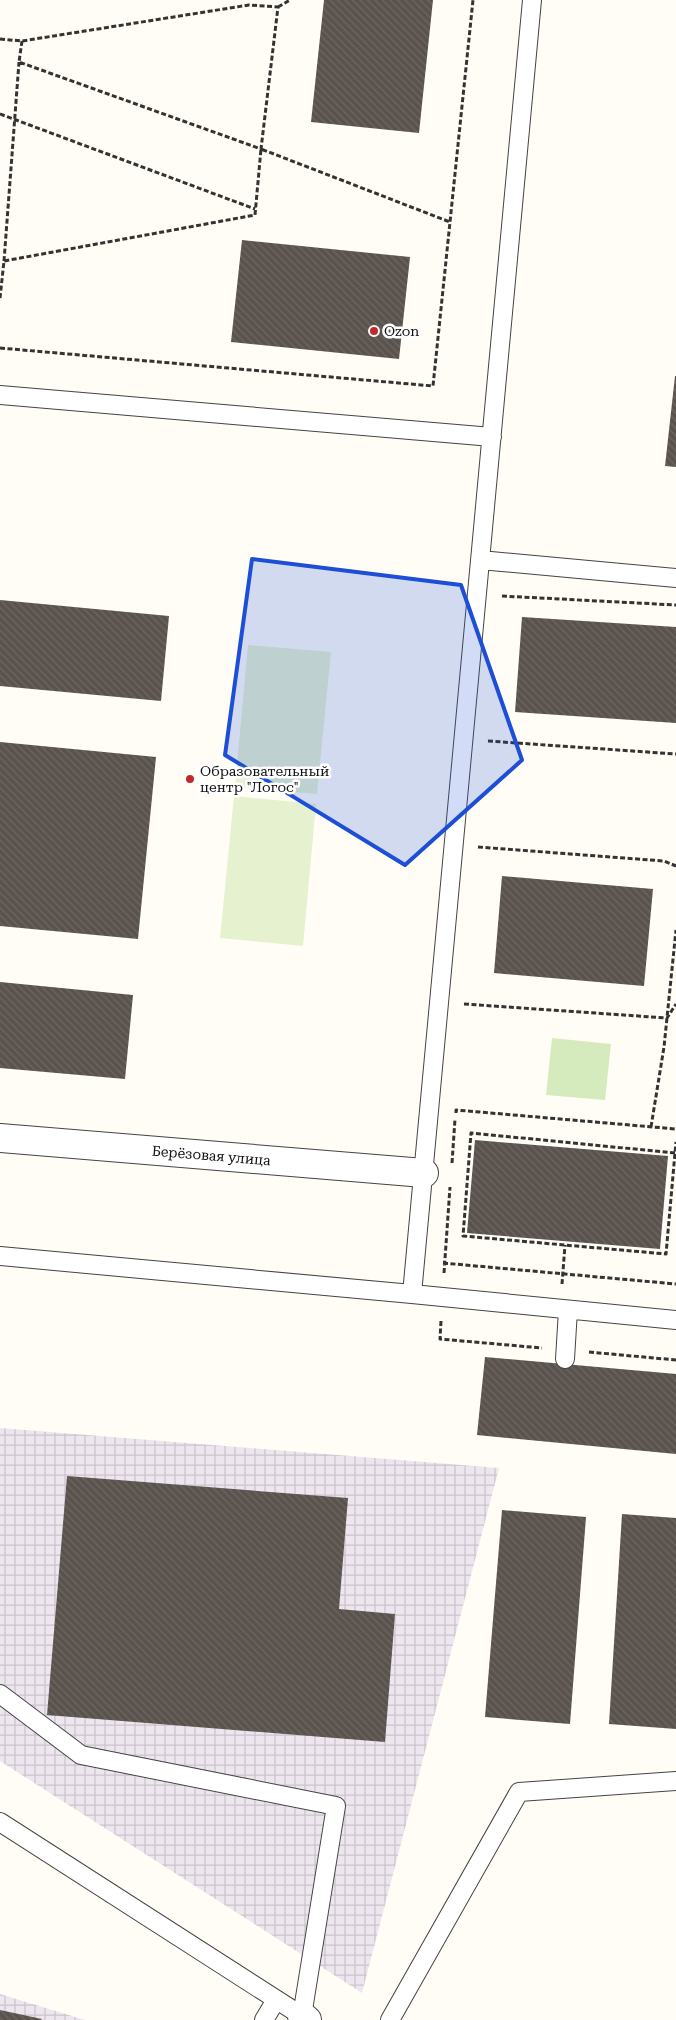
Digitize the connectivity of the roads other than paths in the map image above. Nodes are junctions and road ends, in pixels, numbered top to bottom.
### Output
1 (532, 0) edge
2 (0, 395) edge
3 (492, 437) junction
4 (480, 560) junction
5 (676, 578) edge
6 (0, 1138) edge
7 (424, 1173) junction
8 (0, 1256) edge
9 (412, 1294) junction
10 (564, 1309) junction
11 (676, 1320) edge
12 (565, 1354) road end
13 (0, 1694) edge
14 (676, 1781) edge
15 (0, 1822) edge
16 (276, 2000) junction
17 (304, 2018) edge
18 (264, 2020) edge
19 (390, 2020) edge

1 - 3 lane
2 - 3 lane
3 - 4 lane
4 - 5 lane
4 - 7 lane
6 - 7 street, Берёзовая улица
7 - 9 lane
8 - 9 lane
9 - 10 lane
10 - 11 lane
10 - 12 lane
13 - 17 lane
14 - 19 lane
15 - 16 lane
16 - 17 lane
16 - 18 lane

